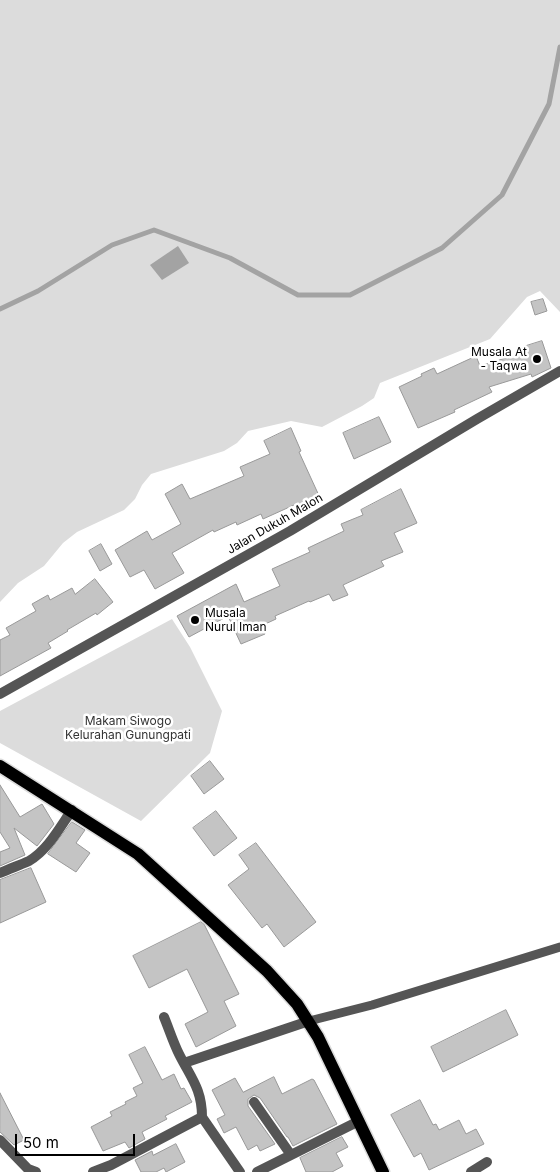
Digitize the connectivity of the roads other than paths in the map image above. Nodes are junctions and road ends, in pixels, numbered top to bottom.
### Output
1 (560, 371) edge
2 (0, 694) edge
3 (0, 766) edge
4 (72, 810) junction
5 (0, 873) edge
6 (560, 947) edge
7 (164, 1017) dead end
8 (309, 1020) junction
9 (184, 1063) junction
10 (254, 1102) dead end
11 (202, 1117) junction
12 (359, 1121) junction
13 (0, 1140) edge
14 (291, 1155) junction
15 (487, 1162) dead end
16 (115, 1169) edge
17 (36, 1172) edge
18 (93, 1172) edge
19 (240, 1172) edge
20 (257, 1172) edge
21 (383, 1172) edge
22 (470, 1172) edge

1 - 2 street, Jalan Dukuh Malon
3 - 4 main road
4 - 5 street
4 - 8 main road
6 - 8 lane
7 - 9 street
8 - 9 street
8 - 12 main road
9 - 11 street
10 - 14 street
11 - 16 street
11 - 19 street
12 - 14 street
12 - 21 main road
13 - 17 street
14 - 20 street
15 - 22 street
16 - 18 street

